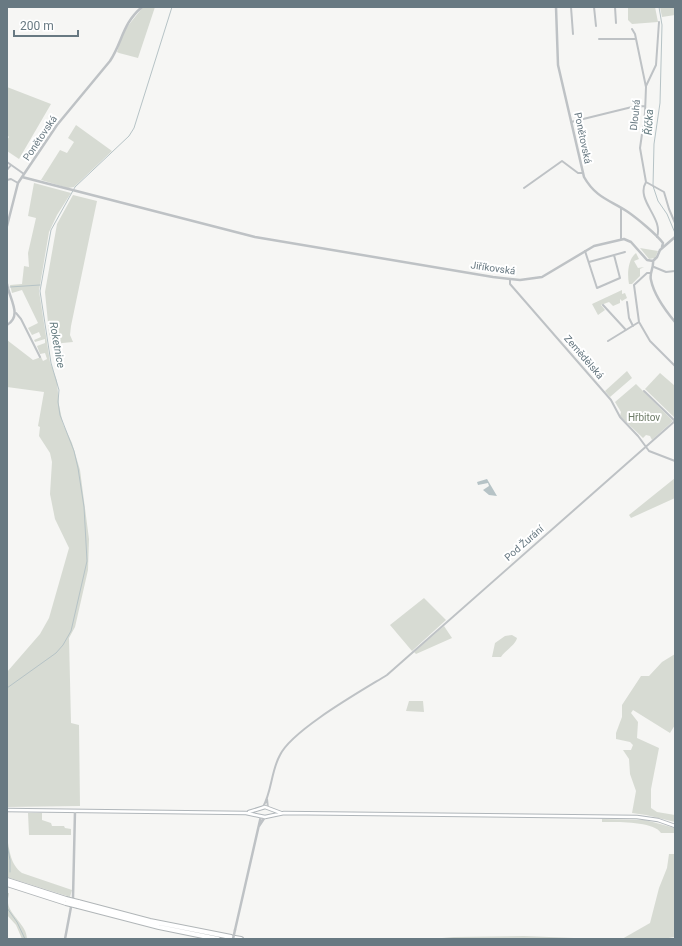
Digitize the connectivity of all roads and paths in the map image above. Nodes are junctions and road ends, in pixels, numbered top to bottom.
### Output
1 (142, 7) edge
2 (556, 7) edge
3 (571, 7) edge
4 (594, 7) edge
5 (615, 7) edge
6 (659, 22) dead end
7 (616, 23) dead end
8 (596, 26) dead end
9 (632, 30) dead end
10 (573, 34) dead end
11 (599, 39) dead end
12 (636, 39) junction
13 (646, 87) junction
14 (645, 106) junction
15 (571, 122) junction
16 (7, 162) edge
17 (11, 165) junction
18 (7, 170) edge
19 (582, 173) junction
20 (7, 175) edge
21 (23, 176) junction
22 (11, 179) junction
23 (7, 180) edge
24 (646, 182) junction
25 (18, 183) junction
26 (524, 188) dead end
27 (7, 200) edge
28 (12, 201) junction
29 (621, 208) junction
30 (675, 223) edge
31 (7, 226) edge
32 (675, 237) edge
33 (658, 238) junction
34 (622, 239) junction
35 (671, 241) junction
36 (662, 247) junction
37 (585, 252) junction
38 (625, 252) dead end
39 (614, 255) junction
40 (653, 261) junction
41 (589, 262) junction
42 (654, 267) junction
43 (675, 270) edge
44 (651, 273) junction
45 (510, 279) junction
46 (7, 286) edge
47 (627, 302) dead end
48 (603, 305) dead end
49 (16, 313) junction
50 (639, 322) junction
51 (675, 322) edge
52 (7, 325) edge
53 (633, 326) junction
54 (626, 330) junction
55 (608, 341) dead end
56 (40, 357) dead end
57 (675, 366) edge
58 (644, 391) dead end
59 (675, 421) edge
60 (646, 447) junction
61 (675, 461) edge
62 (267, 797) junction
63 (262, 808) junction
64 (268, 809) junction
65 (7, 810) edge
66 (74, 810) junction
67 (246, 813) junction
68 (284, 813) junction
69 (261, 815) junction
70 (269, 815) junction
71 (265, 817) junction
72 (259, 826) junction
73 (675, 826) edge
74 (7, 880) edge
75 (7, 884) edge
76 (73, 898) dead end
77 (66, 901) junction
78 (78, 904) junction
79 (71, 907) dead end
80 (233, 938) edge
81 (65, 939) edge
82 (218, 939) edge
83 (241, 939) edge

1 - 21 street, Ponětovská
2 - 15 street, Ponětovská
3 - 10 street
4 - 8 street
5 - 7 street
6 - 13 street
9 - 12 street, Dlouhá
11 - 12 street
12 - 13 street, Dlouhá
13 - 14 street, Dlouhá
14 - 15 street
14 - 24 street, Dlouhá
15 - 19 street, Ponětovská
16 - 17 street
17 - 18 street
17 - 21 street
19 - 26 street
19 - 29 street, Ponětovská
20 - 22 street
21 - 25 street, Ponětovská
21 - 45 street, Jiříkovská
22 - 23 street
22 - 25 street
24 - 30 street
24 - 33 street, Dlouhá
25 - 28 street
27 - 28 street
28 - 31 street
29 - 33 street, Ponětovská
29 - 34 street
32 - 35 street
33 - 35 street
33 - 36 street
34 - 37 street, Jiříkovská
34 - 40 street
35 - 36 street
36 - 40 street
37 - 41 street
37 - 45 street, Jiříkovská
38 - 39 street
39 - 41 street
39 - 41 street
40 - 42 street
42 - 43 street
42 - 44 street
44 - 50 street
44 - 51 street
45 - 60 street, Zemědělská
46 - 49 street
47 - 53 street
48 - 54 street
49 - 52 street
49 - 56 street
50 - 53 street
50 - 57 street
53 - 54 street
54 - 55 street
58 - 59 street
59 - 60 street, Pod Žurání
60 - 61 street, Zemědělská
60 - 62 street, Pod Žurání
62 - 63 street, Pod Žurání
62 - 64 street
63 - 64 main road
63 - 67 main road
63 - 69 main road
64 - 68 main road
64 - 70 main road
65 - 66 main road
66 - 67 main road
66 - 76 street
67 - 69 main road
68 - 70 main road
68 - 73 main road
69 - 71 main road
69 - 72 street
70 - 71 main road
71 - 72 street
72 - 80 street, bridge
74 - 77 highway
75 - 77 highway
77 - 78 highway, bridge
78 - 80 highway
78 - 82 highway
79 - 81 street
80 - 83 highway

